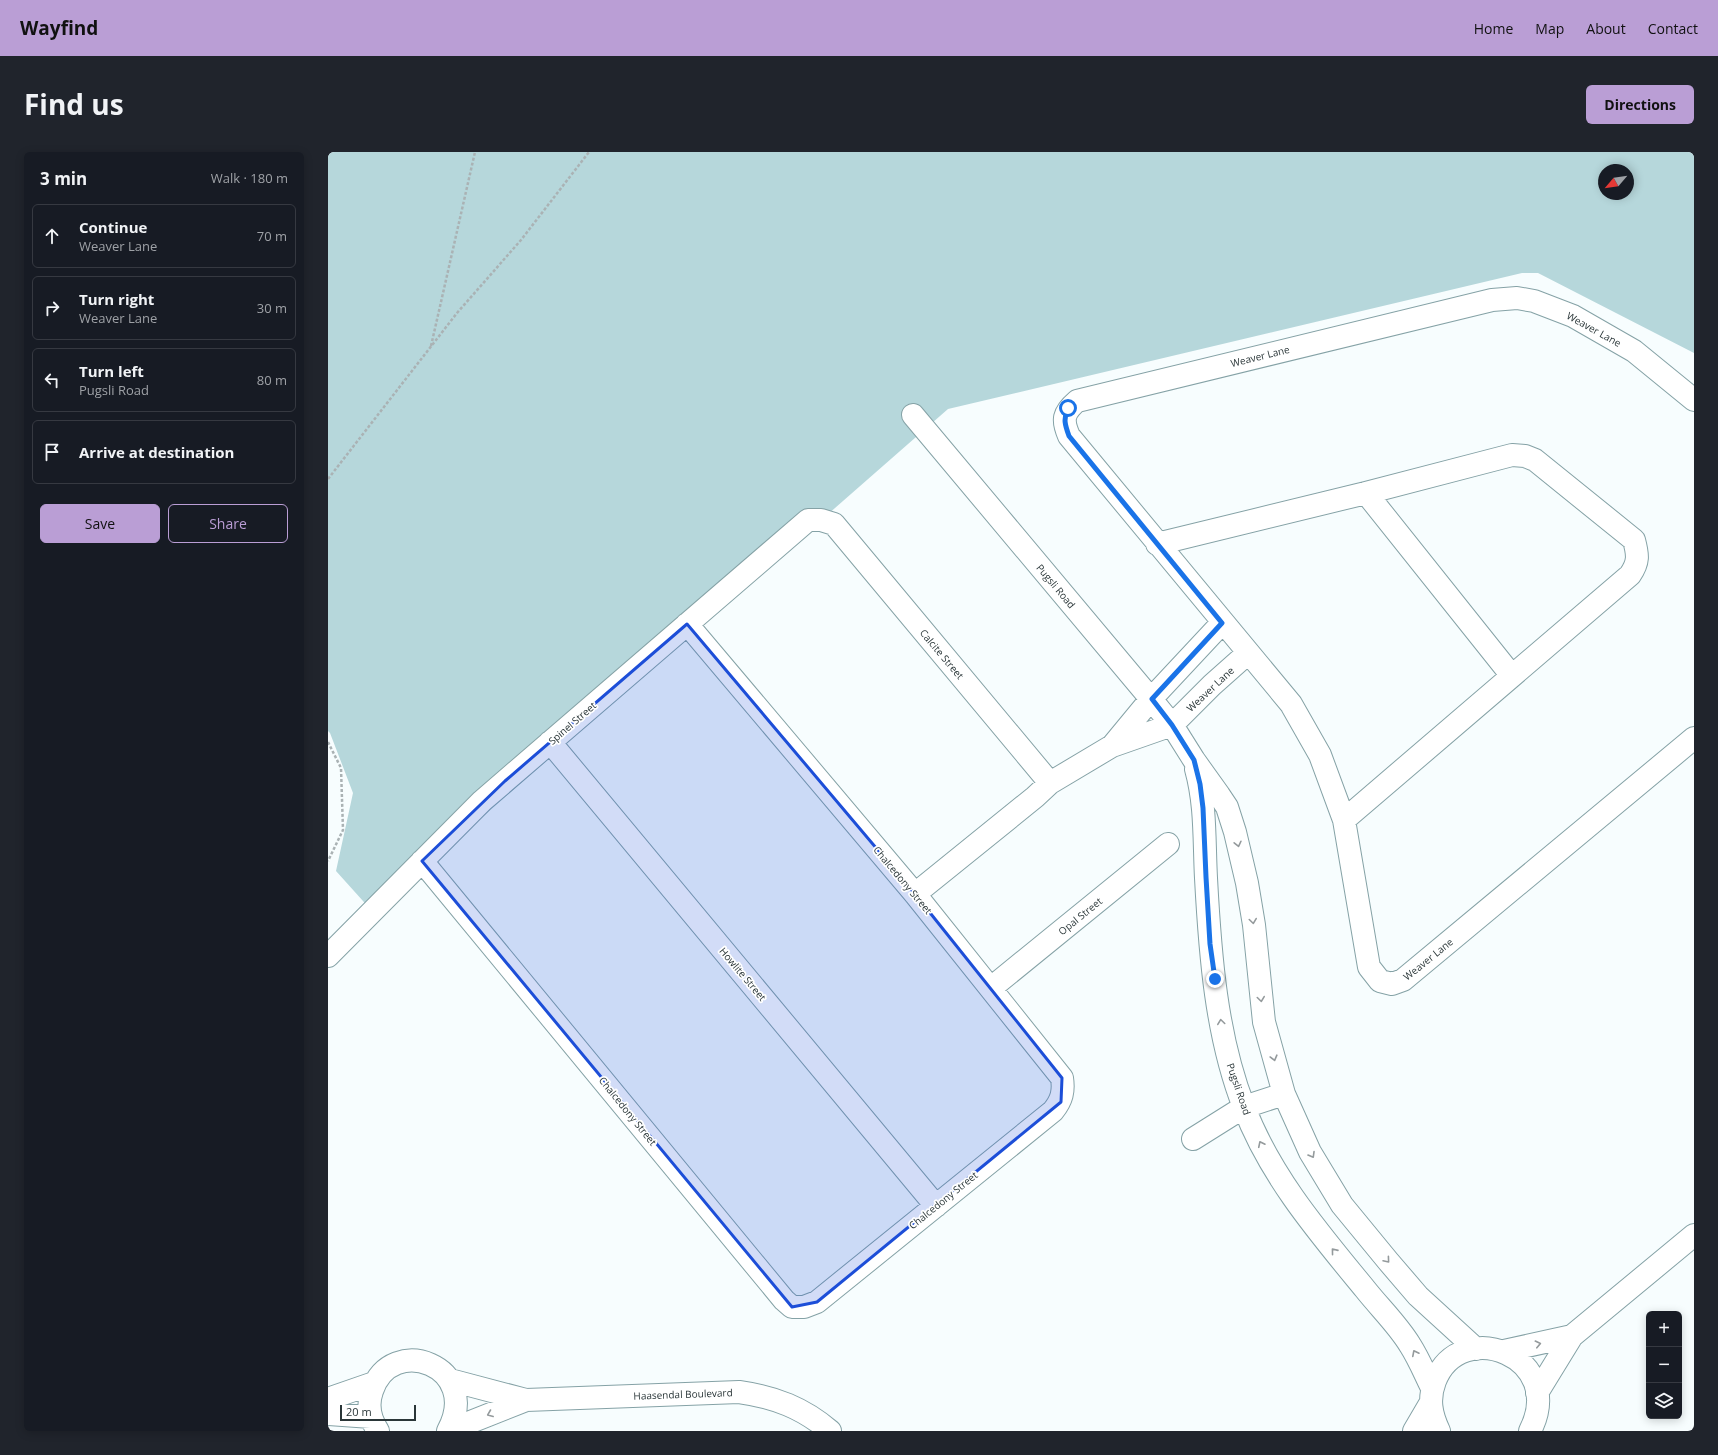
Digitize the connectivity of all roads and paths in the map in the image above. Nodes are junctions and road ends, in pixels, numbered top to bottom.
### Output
1 (475, 152) edge
2 (589, 152) edge
3 (430, 348) junction
4 (1694, 400) edge
5 (913, 416) dead end
6 (328, 479) edge
7 (1366, 493) junction
8 (834, 524) joint
9 (1157, 544) junction
10 (1222, 623) junction
11 (687, 624) junction
12 (1248, 653) junction
13 (1512, 676) junction
14 (1152, 699) junction
15 (1172, 725) junction
16 (1694, 738) edge
17 (328, 742) edge
18 (550, 742) junction
19 (1112, 746) junction
20 (1194, 760) junction
21 (1050, 783) junction
22 (1344, 820) junction
23 (1168, 844) dead end
24 (328, 861) edge
25 (422, 861) junction
26 (915, 894) junction
27 (328, 956) edge
28 (991, 988) junction
29 (1284, 1094) junction
30 (1244, 1108) junction
31 (1193, 1139) dead end
32 (936, 1206) junction
33 (1694, 1236) edge
34 (1572, 1336) junction
35 (1476, 1348) junction
36 (1504, 1351) junction
37 (450, 1380) junction
38 (374, 1383) junction
39 (1537, 1392) junction
40 (1431, 1395) junction
41 (328, 1399) edge
42 (526, 1400) junction
43 (328, 1414) edge
44 (328, 1417) edge
45 (372, 1426) edge
46 (1536, 1427) edge
47 (336, 1431) edge
48 (448, 1431) edge
49 (830, 1431) edge
50 (1414, 1431) edge
51 (1439, 1431) edge

1 - 3 path
2 - 3 path
3 - 6 path
4 - 9 street, Weaver Lane
5 - 14 street, Pugsli Road
7 - 9 street
7 - 13 street
7 - 13 street
8 - 11 street, Spinel Street
8 - 21 street, Calcite Street
9 - 10 street, Weaver Lane
10 - 12 street, Weaver Lane
10 - 14 street
11 - 18 street, Spinel Street
11 - 26 street, Chalcedony Street
12 - 15 street, Weaver Lane
12 - 22 street, Weaver Lane
13 - 22 street
14 - 15 street, Pugsli Road
14 - 19 street
15 - 19 street
15 - 20 street, Pugsli Road
16 - 22 street, Weaver Lane
17 - 24 path
18 - 25 street, Spinel Street
18 - 32 street, Howlite Street
19 - 21 street
20 -> 29 street, Pugsli Road
30 -> 20 street, Pugsli Road
21 - 26 street
23 - 28 street, Opal Street
25 - 27 street, Spinel Street
25 - 32 street, Chalcedony Street
26 - 28 street, Chalcedony Street
28 - 32 street, Chalcedony Street
29 - 30 street
29 -> 35 street, Pugsli Road
30 - 31 street
40 -> 30 street, Pugsli Road
33 - 34 street
36 -> 34 street
34 - 39 street
35 - 36 street
35 - 40 street
36 - 39 street
37 - 38 street, Haasendal Boulevard
37 - 42 street, Haasendal Boulevard
37 - 48 street, Haasendal Boulevard
38 - 41 street, Haasendal Boulevard
38 - 45 street, Haasendal Boulevard
39 - 46 street
40 - 50 street
40 - 51 street, Pugsli Road
42 -> 48 street, Haasendal Boulevard
42 - 49 street, Haasendal Boulevard
43 - 45 street, Haasendal Boulevard
44 - 47 street

